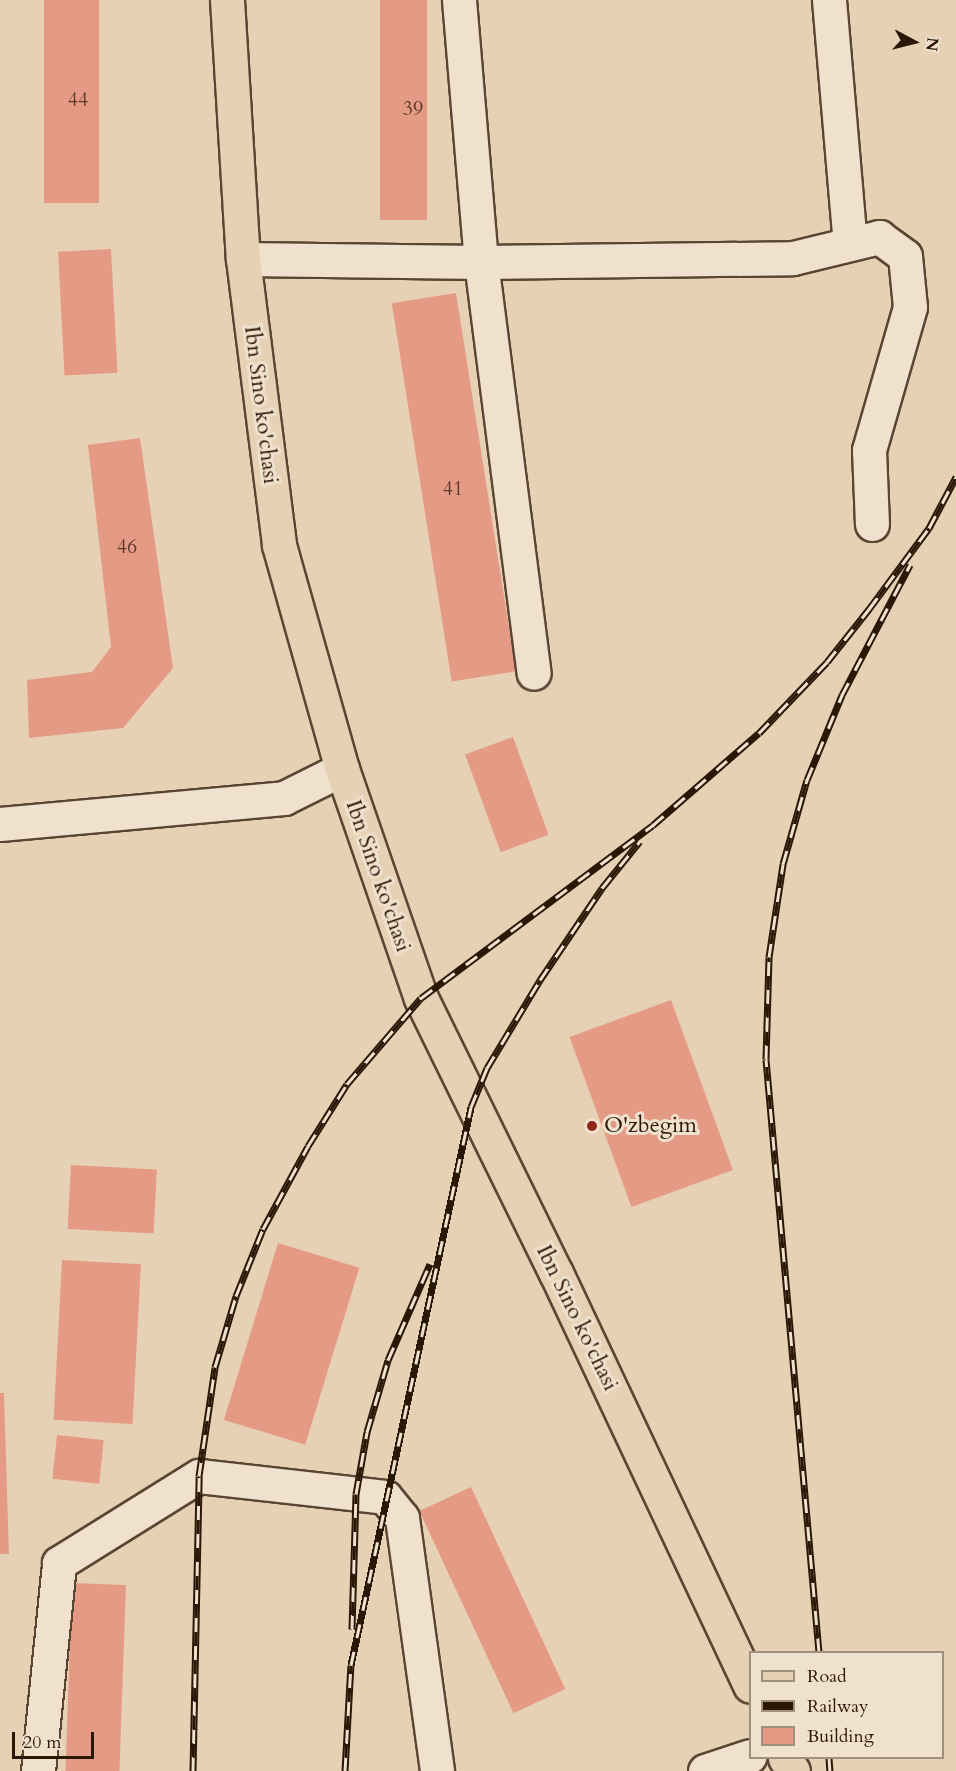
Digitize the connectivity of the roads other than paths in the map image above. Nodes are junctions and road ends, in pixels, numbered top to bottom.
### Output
1 (227, 0) edge
2 (459, 0) edge
3 (829, 0) edge
4 (850, 243) junction
5 (243, 259) junction
6 (481, 262) junction
7 (872, 524) dead end
8 (534, 673) dead end
9 (342, 769) junction
10 (0, 824) edge
11 (749, 1684) edge
12 (749, 1756) edge
13 (38, 1771) edge
14 (438, 1771) edge
15 (705, 1771) edge

1 - 5 main road, Ibn Sino ko'chasi
2 - 6 street
3 - 4 street
4 - 6 street
4 - 7 street
5 - 6 street
5 - 9 main road, Ibn Sino ko'chasi
6 - 8 street
9 - 10 street
9 - 11 main road, Ibn Sino ko'chasi
12 - 15 street
13 - 14 street

